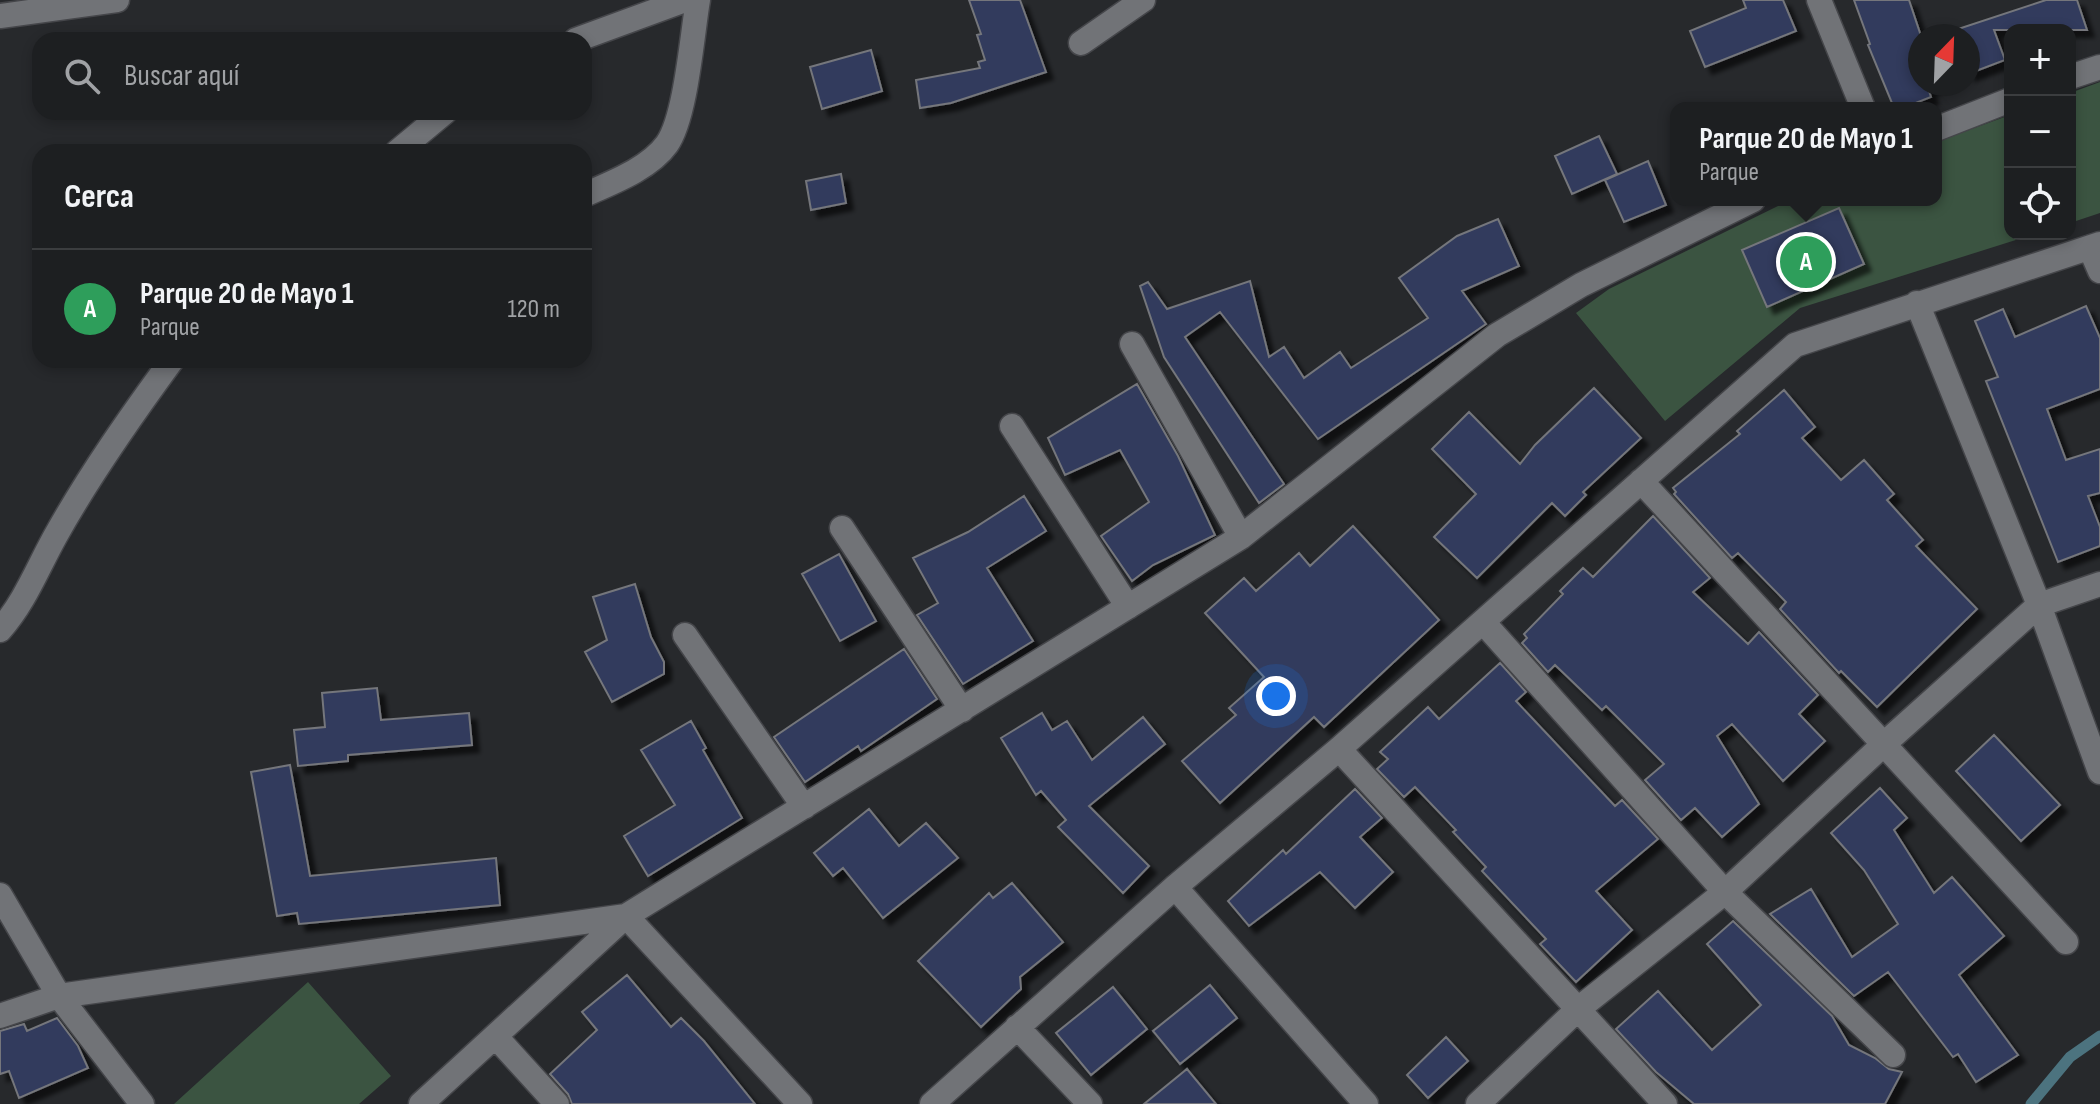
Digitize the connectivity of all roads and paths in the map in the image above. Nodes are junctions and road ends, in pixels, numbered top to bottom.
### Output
1 (117, 0) edge
2 (685, 0) edge
3 (698, 0) edge
4 (1143, 0) edge
5 (1819, 0) edge
6 (0, 16) edge
7 (592, 34) edge
8 (1081, 43) dead end
9 (2100, 67) edge
10 (2076, 75) edge
11 (1861, 102) edge
12 (2004, 102) edge
13 (435, 120) edge
14 (1942, 127) edge
15 (407, 144) edge
16 (592, 191) edge
17 (1741, 206) edge
18 (2095, 246) edge
19 (2100, 271) edge
20 (1917, 303) junction
21 (1132, 344) dead end
22 (166, 368) edge
23 (1012, 426) dead end
24 (1641, 481) junction
25 (842, 528) dead end
26 (1241, 537) junction
27 (2100, 584) edge
28 (2039, 605) junction
29 (1128, 607) junction
30 (1483, 622) junction
31 (0, 630) edge
32 (685, 635) dead end
33 (962, 710) junction
34 (1884, 744) junction
35 (1339, 749) junction
36 (2100, 772) edge
37 (804, 807) junction
38 (1175, 887) junction
39 (1725, 892) junction
40 (0, 895) edge
41 (626, 916) junction
42 (2066, 942) dead end
43 (59, 996) junction
44 (1577, 1010) junction
45 (0, 1016) edge
46 (1017, 1027) junction
47 (496, 1037) junction
48 (1893, 1055) dead end
49 (142, 1104) edge
50 (421, 1104) edge
51 (557, 1104) edge
52 (800, 1104) edge
53 (932, 1104) edge
54 (1090, 1104) edge
55 (1366, 1104) edge
56 (1478, 1104) edge
57 (1665, 1104) edge

1 - 6 street
2 - 7 street
3 - 16 street
4 - 8 street
5 - 11 street
9 - 10 street
12 - 14 street
13 - 15 street
17 - 26 street
18 - 19 street
18 - 20 street
20 - 24 street
20 - 28 street
21 - 26 street
22 - 31 street
23 - 29 street
24 - 30 street
24 - 34 street
25 - 33 street
26 - 29 street
27 - 28 street
28 - 34 street
28 - 36 street
29 - 33 street
30 - 35 street
30 - 39 street
32 - 37 street
33 - 37 street
34 - 39 street
34 - 42 street
35 - 38 street
35 - 44 street
37 - 41 street
38 - 46 street
38 - 55 street
39 - 44 street
39 - 48 street
40 - 43 street
41 - 43 street
41 - 47 street
41 - 52 street
43 - 45 street
43 - 49 street
44 - 56 street
44 - 57 street
46 - 53 street
46 - 54 street
47 - 50 street
47 - 51 street

